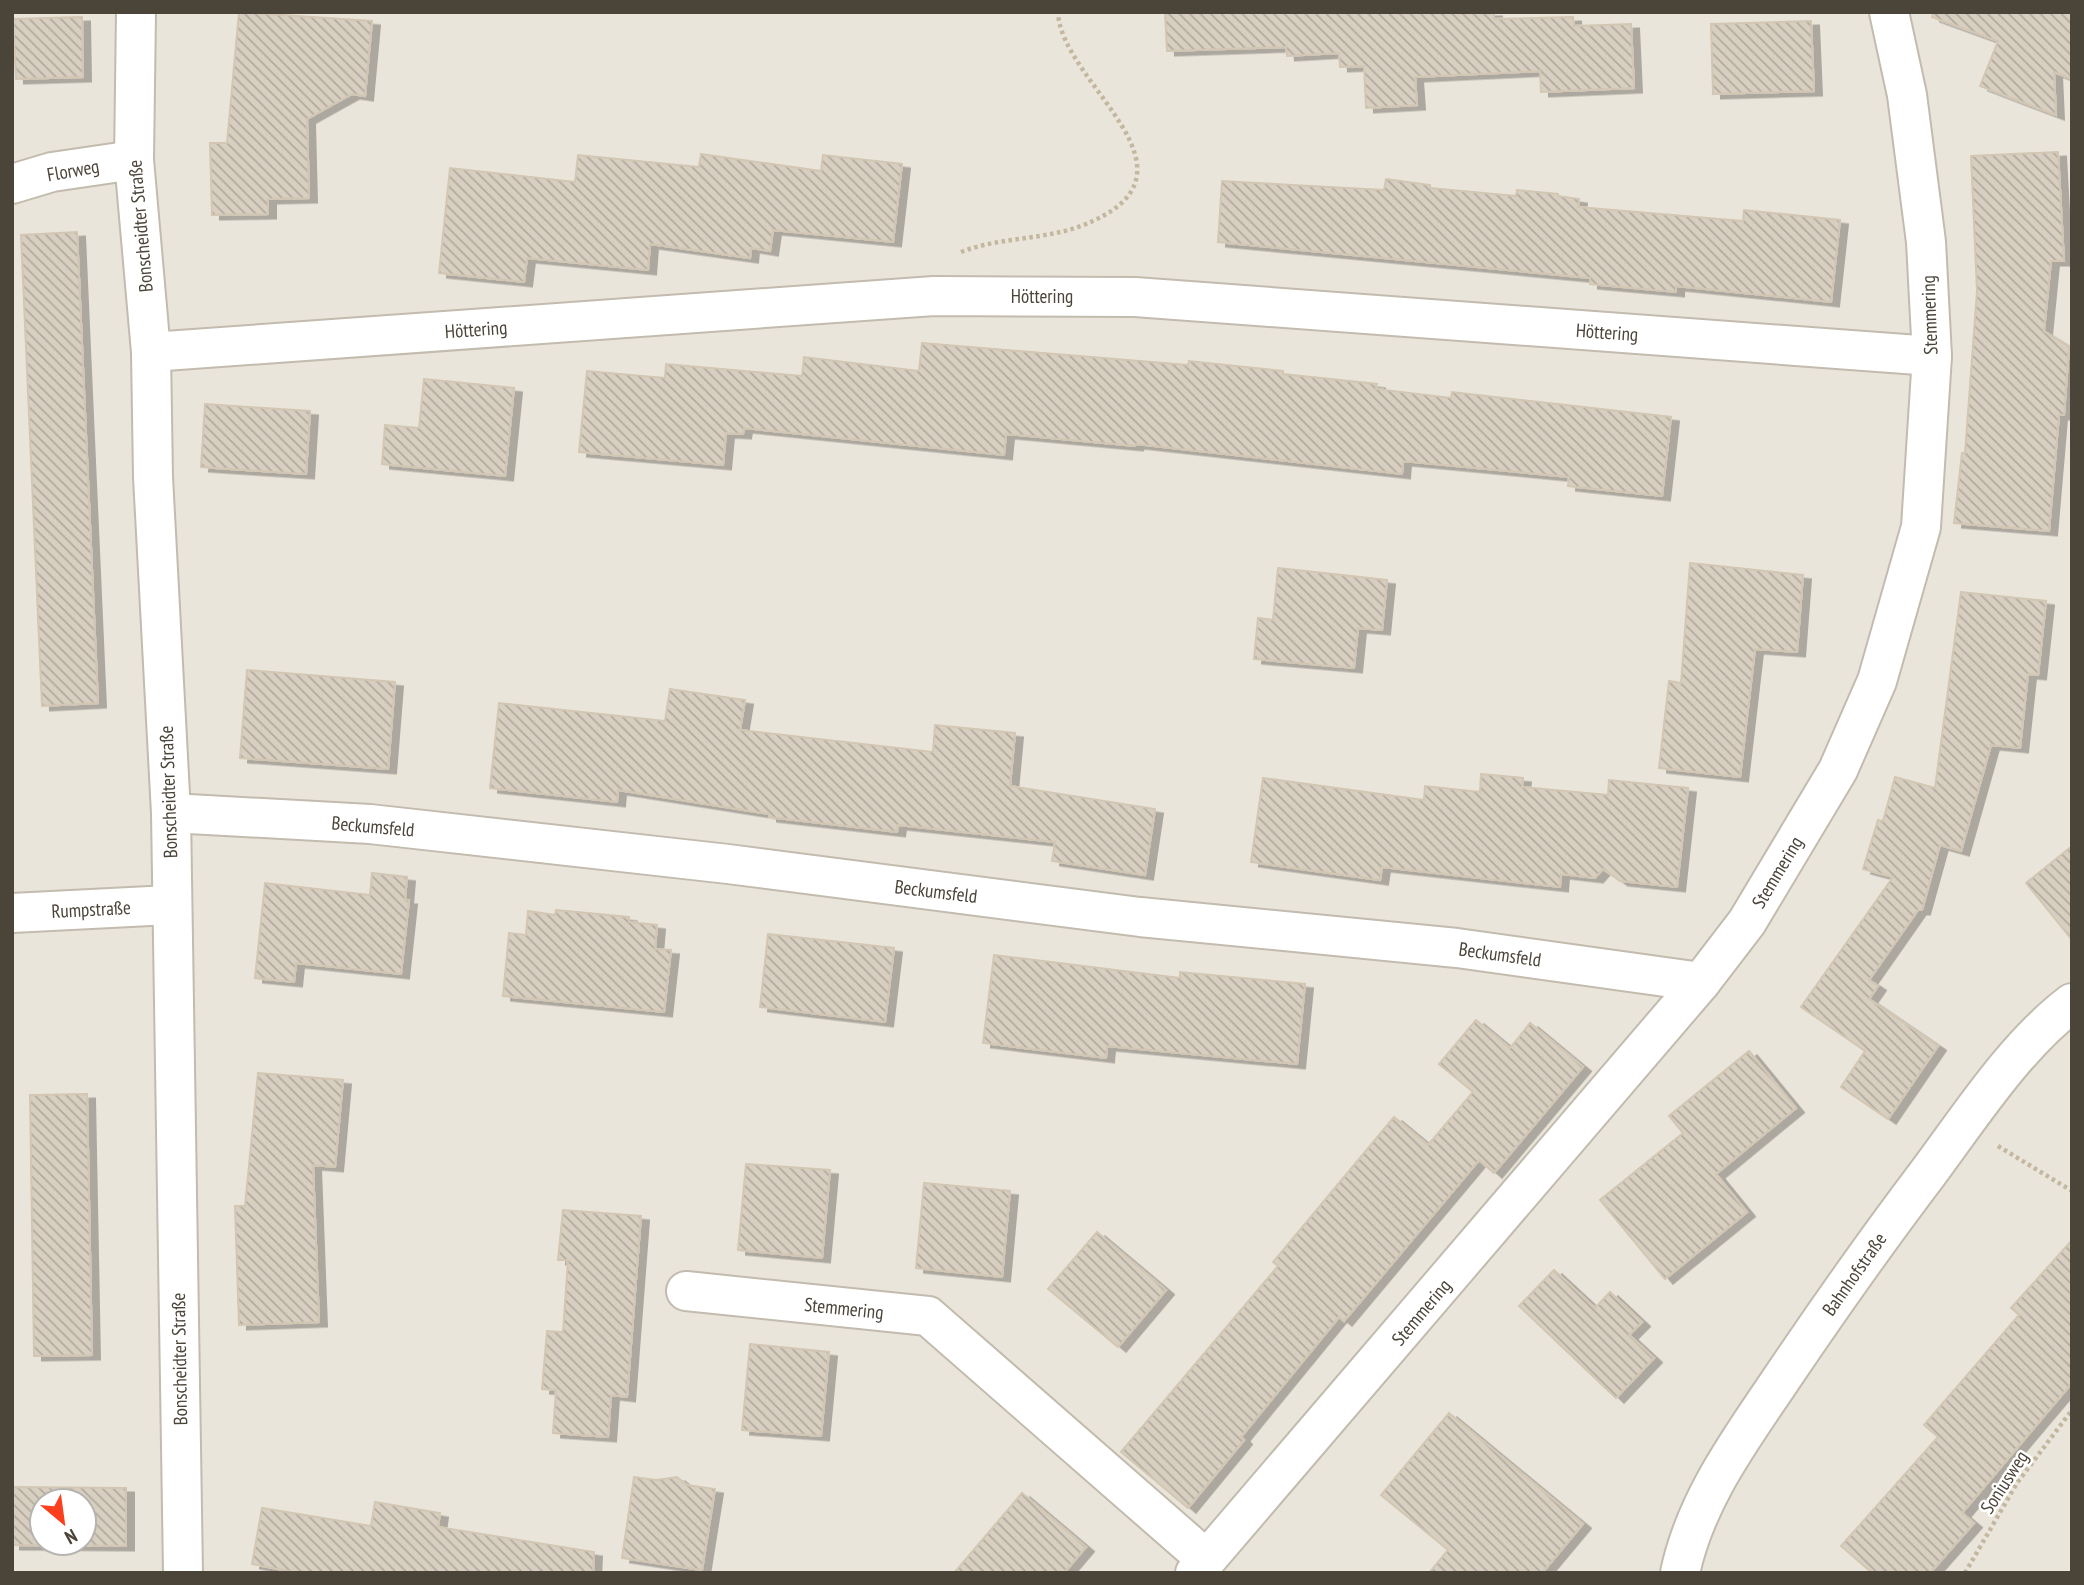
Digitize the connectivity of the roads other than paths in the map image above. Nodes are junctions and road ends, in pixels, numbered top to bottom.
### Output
1 (136, 12) edge
2 (1889, 12) edge
3 (134, 160) junction
4 (12, 184) edge
5 (151, 352) junction
6 (1932, 356) junction
7 (171, 813) junction
8 (170, 905) junction
9 (12, 913) edge
10 (1701, 982) junction
11 (2072, 1003) edge
12 (686, 1291) dead end
13 (1200, 1566) edge
14 (183, 1573) edge
15 (1680, 1573) edge

1 - 3 street, Bonscheidter Straße
2 - 6 street, Stemmering
3 - 4 street, Florweg
3 - 5 street, Bonscheidter Straße
5 - 6 street, Höttering
5 - 7 street, Bonscheidter Straße
6 - 10 street, Stemmering
7 - 8 street, Bonscheidter Straße
7 - 10 street, Beckumsfeld
8 - 9 street, Rumpstraße
8 - 14 street, Bonscheidter Straße
10 - 13 street, Stemmering
11 - 15 street, Bahnhofstraße
12 - 13 street, Stemmering

